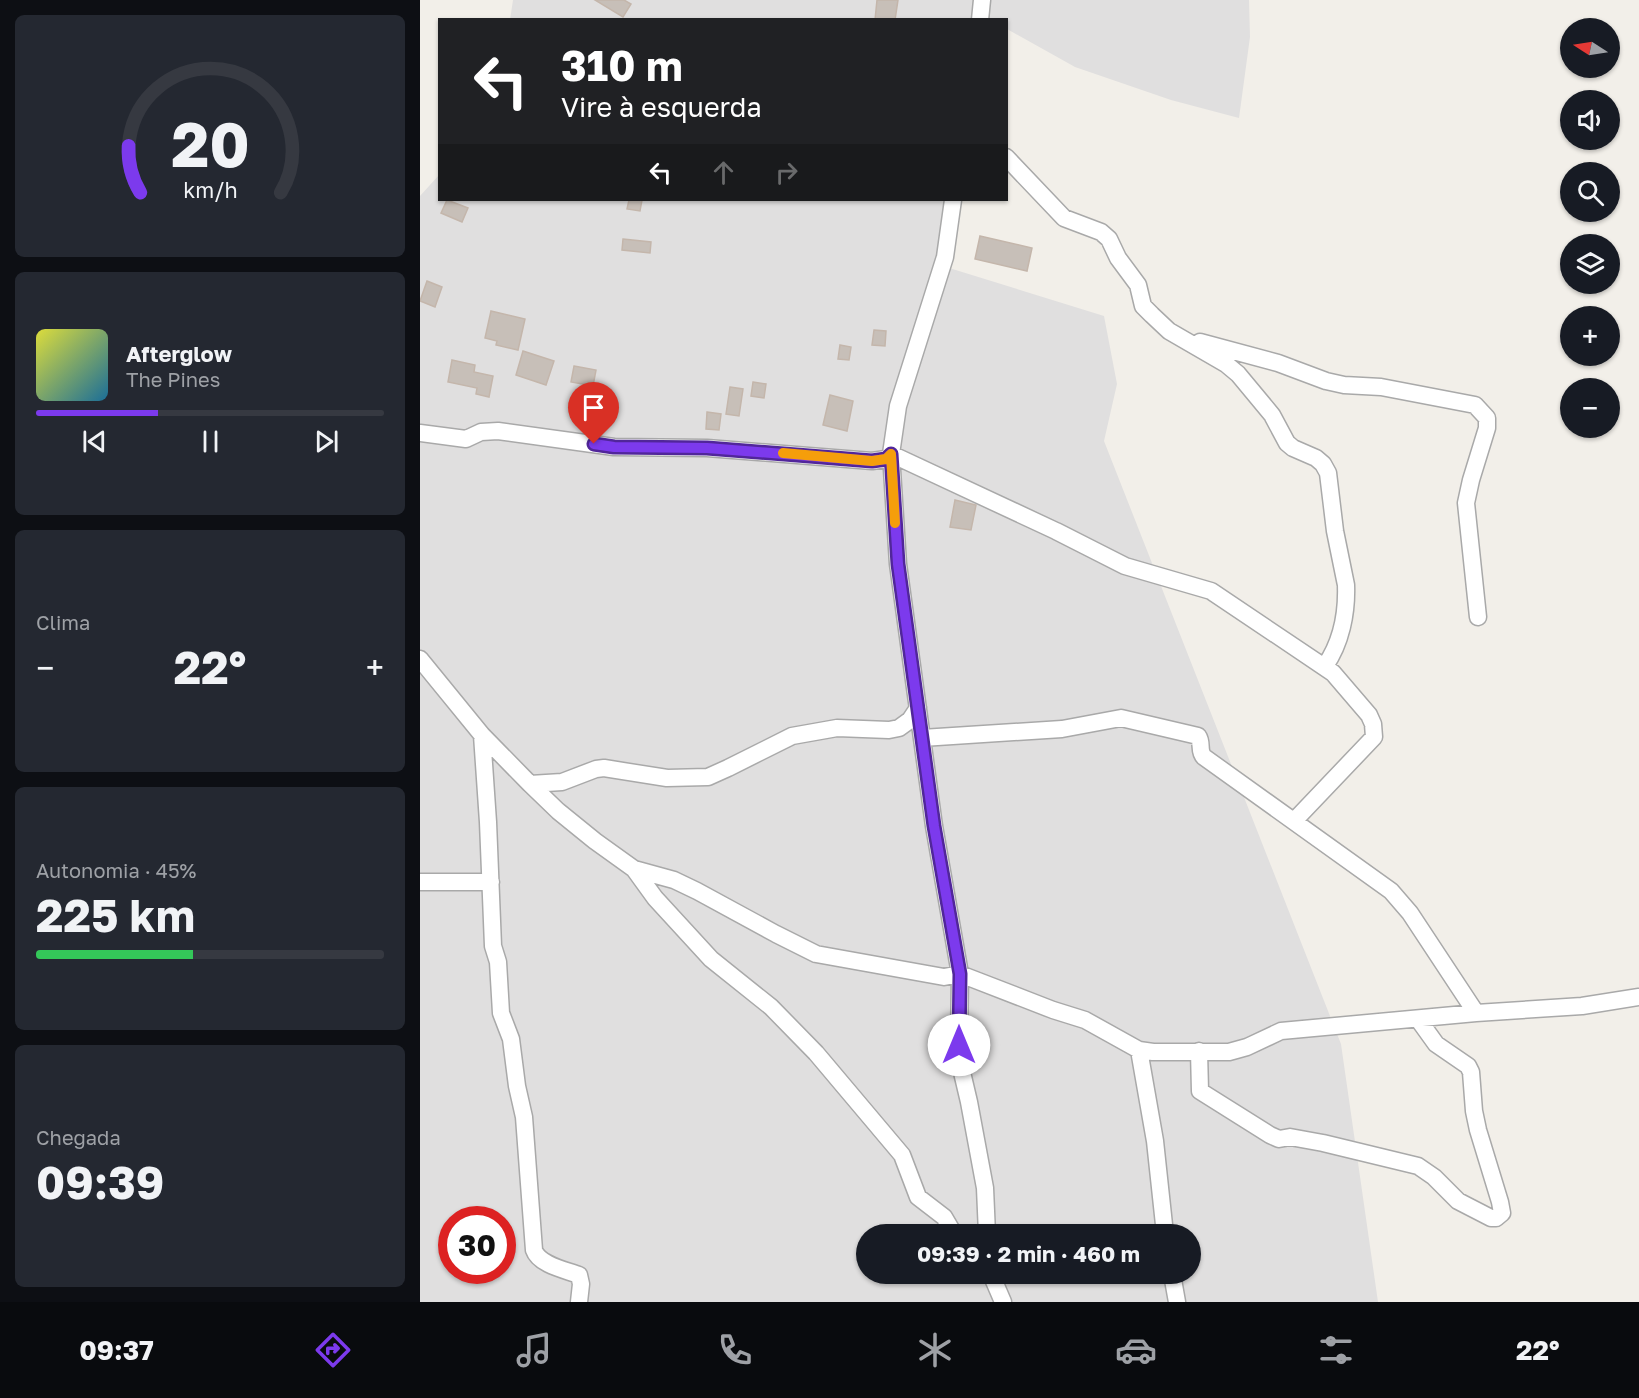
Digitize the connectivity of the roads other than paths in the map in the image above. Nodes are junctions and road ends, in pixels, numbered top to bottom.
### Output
1 (982, 0) edge
2 (980, 18) edge
3 (1008, 159) edge
4 (953, 201) edge
5 (1177, 336) junction
6 (420, 433) edge
7 (891, 454) junction
8 (1478, 617) dead end
9 (420, 659) edge
10 (1325, 666) junction
11 (918, 708) junction
12 (482, 735) junction
13 (922, 738) junction
14 (530, 784) junction
15 (1294, 821) junction
16 (634, 869) junction
17 (420, 882) edge
18 (491, 882) junction
19 (960, 974) junction
20 (1639, 997) edge
21 (1476, 1013) junction
22 (1418, 1019) junction
23 (1139, 1050) junction
24 (1199, 1052) junction
25 (948, 1224) edge
26 (987, 1224) edge
27 (1163, 1224) edge
28 (995, 1284) edge
29 (1174, 1284) edge
30 (579, 1302) edge
31 (1003, 1302) edge
32 (1177, 1302) edge

1 - 2 street
3 - 5 street
4 - 7 street
5 - 8 street
5 - 10 street
6 - 7 street
7 - 10 street
7 - 11 street
9 - 12 street
10 - 15 street
11 - 13 street
11 - 14 street
12 - 14 street
12 - 18 street
13 - 15 street
13 - 19 street
14 - 16 street
15 - 21 street
16 - 19 street
16 - 25 street
17 - 18 street
18 - 30 street
19 - 23 street
19 - 26 street
20 - 21 street
21 - 22 street
22 - 24 street
22 - 24 street
23 - 24 street
23 - 27 street
28 - 31 street
29 - 32 street

